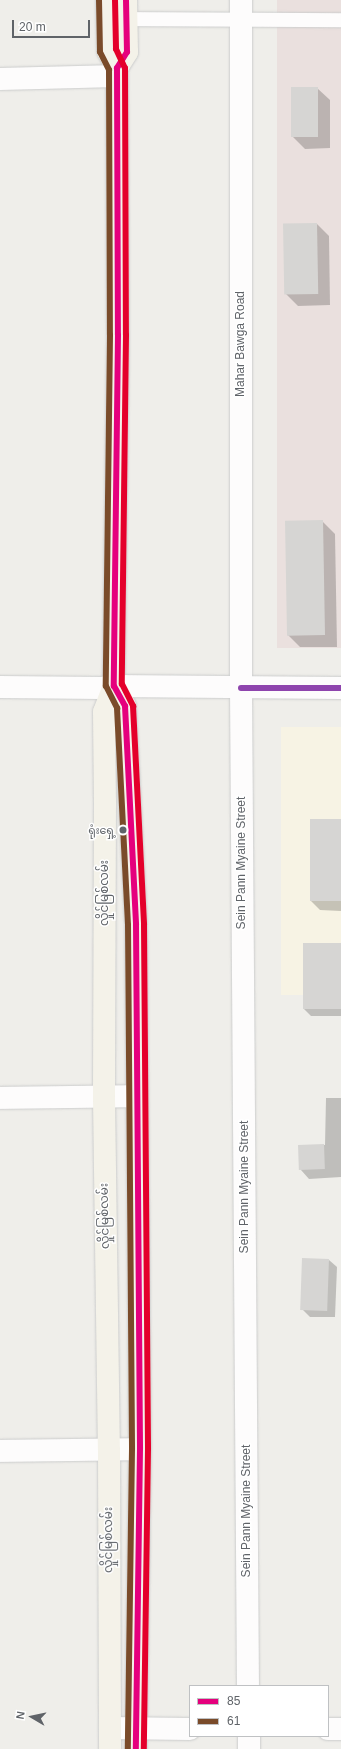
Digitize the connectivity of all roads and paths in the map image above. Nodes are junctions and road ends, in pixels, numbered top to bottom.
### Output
1 (117, 10) edge
2 (241, 10) edge
3 (341, 20) edge
4 (117, 72) junction
5 (0, 79) edge
6 (114, 686) junction
7 (0, 687) edge
8 (241, 688) junction
9 (341, 688) edge
10 (138, 1096) junction
11 (0, 1098) edge
12 (104, 1098) junction
13 (140, 1449) junction
14 (109, 1450) junction
15 (0, 1452) edge
16 (248, 1685) edge
17 (189, 1729) edge
18 (329, 1729) edge
19 (341, 1729) edge
20 (249, 1737) edge
21 (110, 1739) edge
22 (136, 1739) edge
23 (249, 1749) edge

1 - 2 lane
1 - 4 main road
2 - 3 lane
2 - 8 street, Mahar Bawga Road
4 - 5 street
4 - 6 main road, လှိုင်မြစ်လမ်း
6 - 7 street
6 - 8 street
6 - 10 main road, လှိုင်မြစ်လမ်း
6 - 12 main road, လှိုင်မြစ်လမ်း
8 - 9 street
8 - 16 street, Sein Pann Myaine Street
10 - 12 street
10 - 13 main road, လှိုင်မြစ်လမ်း
11 - 12 street
12 - 14 main road, လှိုင်မြစ်လမ်း
13 - 14 street
13 - 22 main road, လှိုင်မြစ်လမ်း
14 - 15 street
14 - 21 main road, လှိုင်မြစ်လမ်း
17 - 22 street
18 - 19 street
20 - 23 street
21 - 22 street

